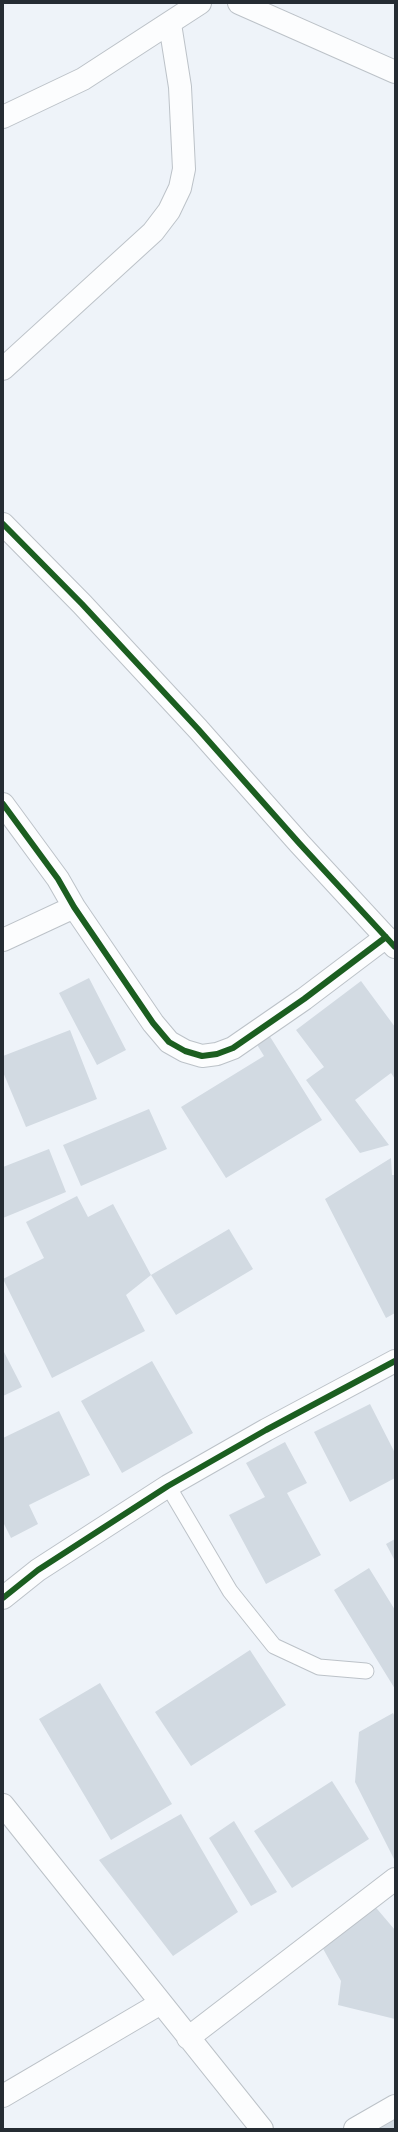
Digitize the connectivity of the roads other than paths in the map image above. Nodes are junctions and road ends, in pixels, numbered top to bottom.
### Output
1 (200, 3) edge
2 (239, 3) edge
3 (170, 24) junction
4 (395, 72) edge
5 (3, 117) edge
6 (3, 368) edge
7 (3, 524) edge
8 (3, 804) edge
9 (74, 907) junction
10 (3, 940) edge
11 (390, 942) edge
12 (395, 1361) edge
13 (168, 1486) junction
14 (3, 1598) edge
15 (366, 1671) dead end
16 (3, 1805) edge
17 (395, 1879) edge
18 (161, 2003) junction
19 (188, 2038) junction
20 (3, 2096) edge
21 (395, 2106) edge
22 (262, 2129) edge
23 (355, 2129) edge

1 - 3 street
2 - 4 street
3 - 5 street
3 - 6 street
7 - 11 street
8 - 9 street
9 - 10 street
9 - 11 street
12 - 13 street
13 - 14 street
13 - 15 lane
16 - 18 street
17 - 19 street
18 - 19 street
18 - 20 street
19 - 22 street
21 - 23 street

